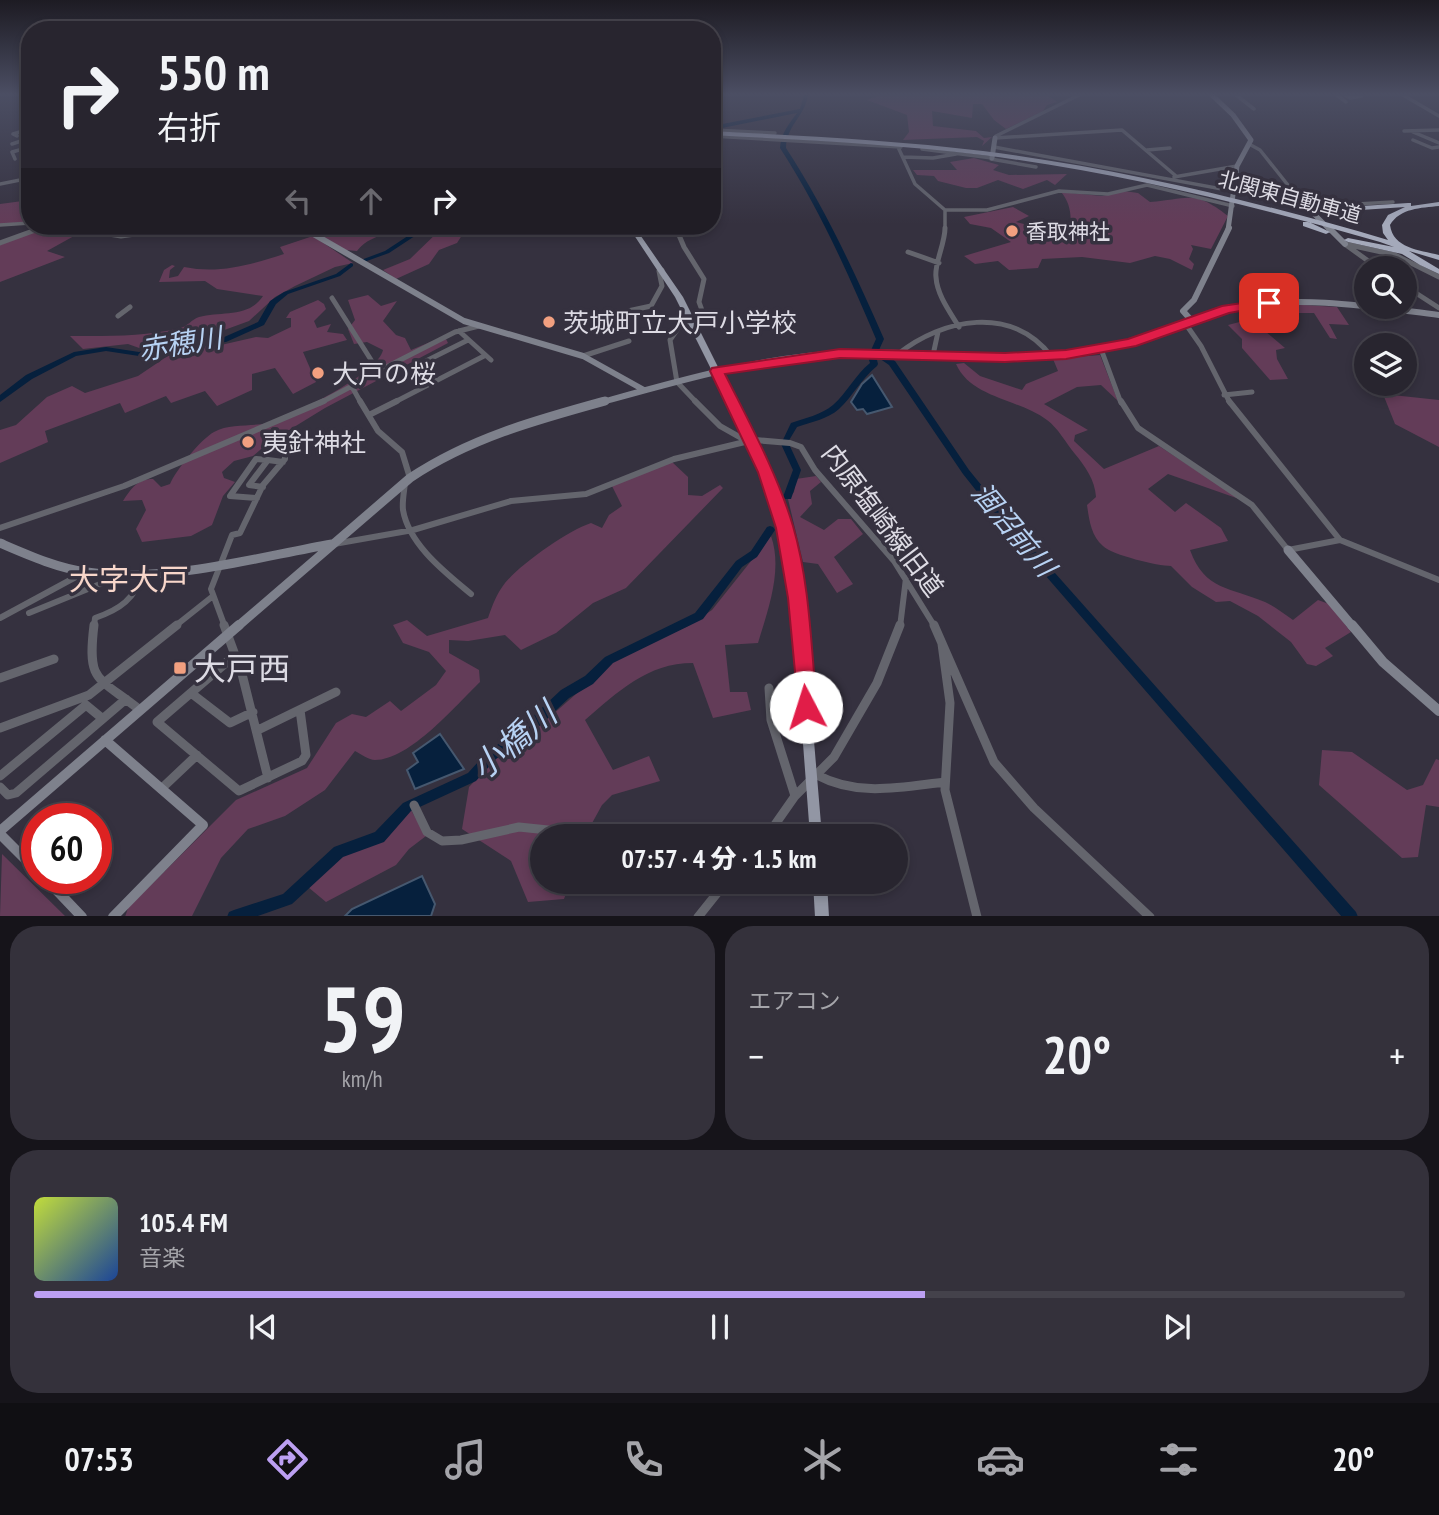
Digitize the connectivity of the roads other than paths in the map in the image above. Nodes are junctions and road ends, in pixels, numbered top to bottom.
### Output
1 (757, 138) edge
2 (809, 138) edge
3 (995, 138) joint
4 (999, 138) edge
5 (1132, 138) edge
6 (1249, 138) edge
7 (1413, 139) dead end
8 (21, 141) edge
9 (874, 141) junction
10 (1249, 144) junction
11 (898, 146) junction
12 (1439, 146) edge
13 (994, 148) junction
14 (1170, 148) dead end
15 (20, 150) joint
16 (1147, 150) junction
17 (957, 154) junction
18 (903, 157) junction
19 (15, 159) dead end
20 (992, 159) junction
21 (1237, 166) junction
22 (1036, 167) dead end
23 (1173, 179) junction
24 (21, 180) edge
25 (1150, 180) junction
26 (0, 184) edge
27 (1234, 192) junction
28 (1393, 202) dead end
29 (1439, 203) edge
30 (1233, 204) junction
31 (1304, 207) junction
32 (945, 210) junction
33 (1316, 213) junction
34 (21, 224) edge
35 (0, 225) edge
36 (1327, 230) junction
37 (22, 235) edge
38 (314, 235) edge
39 (638, 235) edge
40 (678, 235) edge
41 (1347, 242) junction
42 (0, 243) edge
43 (908, 252) dead end
44 (1439, 253) edge
45 (1410, 254) junction
46 (1364, 256) edge
47 (939, 263) junction
48 (664, 270) junction
49 (1439, 275) edge
50 (1417, 294) edge
51 (332, 298) dead end
52 (130, 307) dead end
53 (1439, 308) edge
54 (1439, 315) edge
55 (118, 316) dead end
56 (600, 317) dead end
57 (691, 320) junction
58 (1188, 322) junction
59 (479, 326) junction
60 (959, 327) junction
61 (459, 331) junction
62 (938, 332) junction
63 (468, 340) junction
64 (629, 341) dead end
65 (1101, 349) junction
66 (897, 354) junction
67 (933, 355) junction
68 (484, 356) junction
69 (583, 356) junction
70 (1051, 356) junction
71 (491, 360) dead end
72 (426, 361) dead end
73 (378, 371) junction
74 (717, 371) junction
75 (677, 382) junction
76 (352, 386) junction
77 (644, 390) junction
78 (1252, 392) dead end
79 (1224, 395) junction
80 (371, 414) junction
81 (751, 441) junction
82 (285, 452) dead end
83 (268, 460) junction
84 (283, 462) junction
85 (408, 480) junction
86 (263, 486) junction
87 (257, 498) junction
88 (0, 528) edge
89 (413, 530) junction
90 (1340, 540) junction
91 (0, 543) edge
92 (332, 544) junction
93 (1288, 550) junction
94 (219, 562) junction
95 (86, 572) junction
96 (144, 573) junction
97 (115, 574) junction
98 (906, 578) junction
99 (1439, 580) edge
100 (471, 594) dead end
101 (213, 596) junction
102 (29, 612) dead end
103 (0, 618) edge
104 (228, 634) junction
105 (940, 635) junction
106 (235, 655) junction
107 (54, 659) dead end
108 (0, 678) edge
109 (105, 682) junction
110 (769, 688) dead end
111 (336, 692) dead end
112 (191, 693) junction
113 (126, 699) junction
114 (140, 710) junction
115 (300, 710) junction
116 (1439, 711) edge
117 (253, 712) junction
118 (103, 719) junction
119 (0, 728) edge
120 (258, 730) junction
121 (105, 740) junction
122 (197, 755) junction
123 (0, 776) edge
124 (268, 778) junction
125 (815, 778) junction
126 (944, 782) junction
127 (0, 787) edge
128 (161, 789) junction
129 (795, 796) junction
130 (414, 805) dead end
131 (775, 824) edge
132 (816, 824) edge
133 (530, 829) edge
134 (0, 832) edge
135 (21, 854) edge
136 (60, 894) edge
137 (716, 894) edge
138 (821, 894) edge
139 (82, 916) edge
140 (113, 916) edge
141 (698, 916) edge
142 (822, 916) edge
143 (976, 916) edge
144 (1150, 916) edge

1 - 11 street
2 - 9 highway, 北関東自動車道
3 - 4 street
3 - 13 street
5 - 16 street
6 - 10 street
7 - 12 street
8 - 15 street
9 - 23 highway, 北関東自動車道
9 - 25 highway, 北関東自動車道
10 - 21 street
10 - 31 street
11 - 17 street
11 - 18 street
13 - 20 street
13 - 25 street
14 - 16 street
15 - 19 street
16 - 23 street
17 - 18 street
17 - 20 street
18 - 32 street
20 - 22 street
21 - 23 street
21 - 27 street
23 - 25 street
23 - 27 street
23 - 31 highway
23 - 44 highway, 北関東自動車道
24 - 26 street
25 - 30 street
25 - 32 street
25 - 36 highway
25 - 44 highway, 北関東自動車道
27 - 30 street
27 - 31 street
28 - 31 street
29 - 33 highway
29 - 45 highway
30 - 58 street
31 - 33 street
32 - 47 street
33 - 36 street
34 - 35 street
36 - 41 street
37 - 42 street
38 - 59 street
39 - 48 main road
40 - 57 street
41 - 45 highway
41 - 46 street
41 - 49 street
43 - 47 street
44 - 45 highway
45 - 49 highway
47 - 60 street
48 - 56 street
48 - 57 main road
50 - 53 street
51 - 73 street
52 - 55 street
54 - 58 street
57 - 74 main road
57 - 75 street
58 - 65 street
58 - 79 street
59 - 61 street
59 - 69 street
60 - 62 street
60 - 70 street
61 - 63 street
61 - 73 street
62 - 66 street
62 - 67 street
63 - 68 street
63 - 72 street
64 - 69 street
65 - 70 street
65 - 93 street
66 - 67 street
66 - 74 street
67 - 70 street
68 - 71 street
68 - 80 street
69 - 77 street
73 - 76 street
74 - 75 street
74 - 81 main road
75 - 77 street
75 - 81 street, 内原塩崎線旧道
76 - 80 street
76 - 88 street
77 - 85 street
78 - 79 street
79 - 90 street
80 - 85 street
81 - 89 street
81 - 98 street, 内原塩崎線旧道
81 - 125 main road
82 - 84 street
83 - 84 street
83 - 86 street
83 - 87 street
84 - 86 street
85 - 89 street
85 - 92 street
86 - 87 street
87 - 94 street
89 - 92 street
89 - 100 street
90 - 93 street
90 - 99 street
91 - 95 street
92 - 94 street
92 - 104 street
93 - 116 street
94 - 96 street
94 - 101 street
95 - 97 street
95 - 103 street
96 - 97 street
96 - 109 street
97 - 102 street
98 - 105 street, 内原塩崎線旧道
98 - 125 street
101 - 104 street
101 - 109 street
104 - 106 street
104 - 114 street
105 - 126 street
105 - 144 street, 内原塩崎線旧道
106 - 112 street
106 - 117 street
107 - 108 street
109 - 113 street
109 - 119 street
110 - 129 street
111 - 115 street
112 - 117 street
112 - 122 street
113 - 114 street
113 - 118 street
114 - 121 street
115 - 120 street
115 - 124 street
117 - 120 street
118 - 123 street
118 - 127 street
120 - 124 street
121 - 128 street
121 - 134 street
122 - 124 street
122 - 128 street
125 - 126 street
125 - 129 street
125 - 132 main road
126 - 143 street
128 - 140 street
129 - 131 street
130 - 133 street
134 - 135 street
136 - 139 street
137 - 141 street
138 - 142 main road

